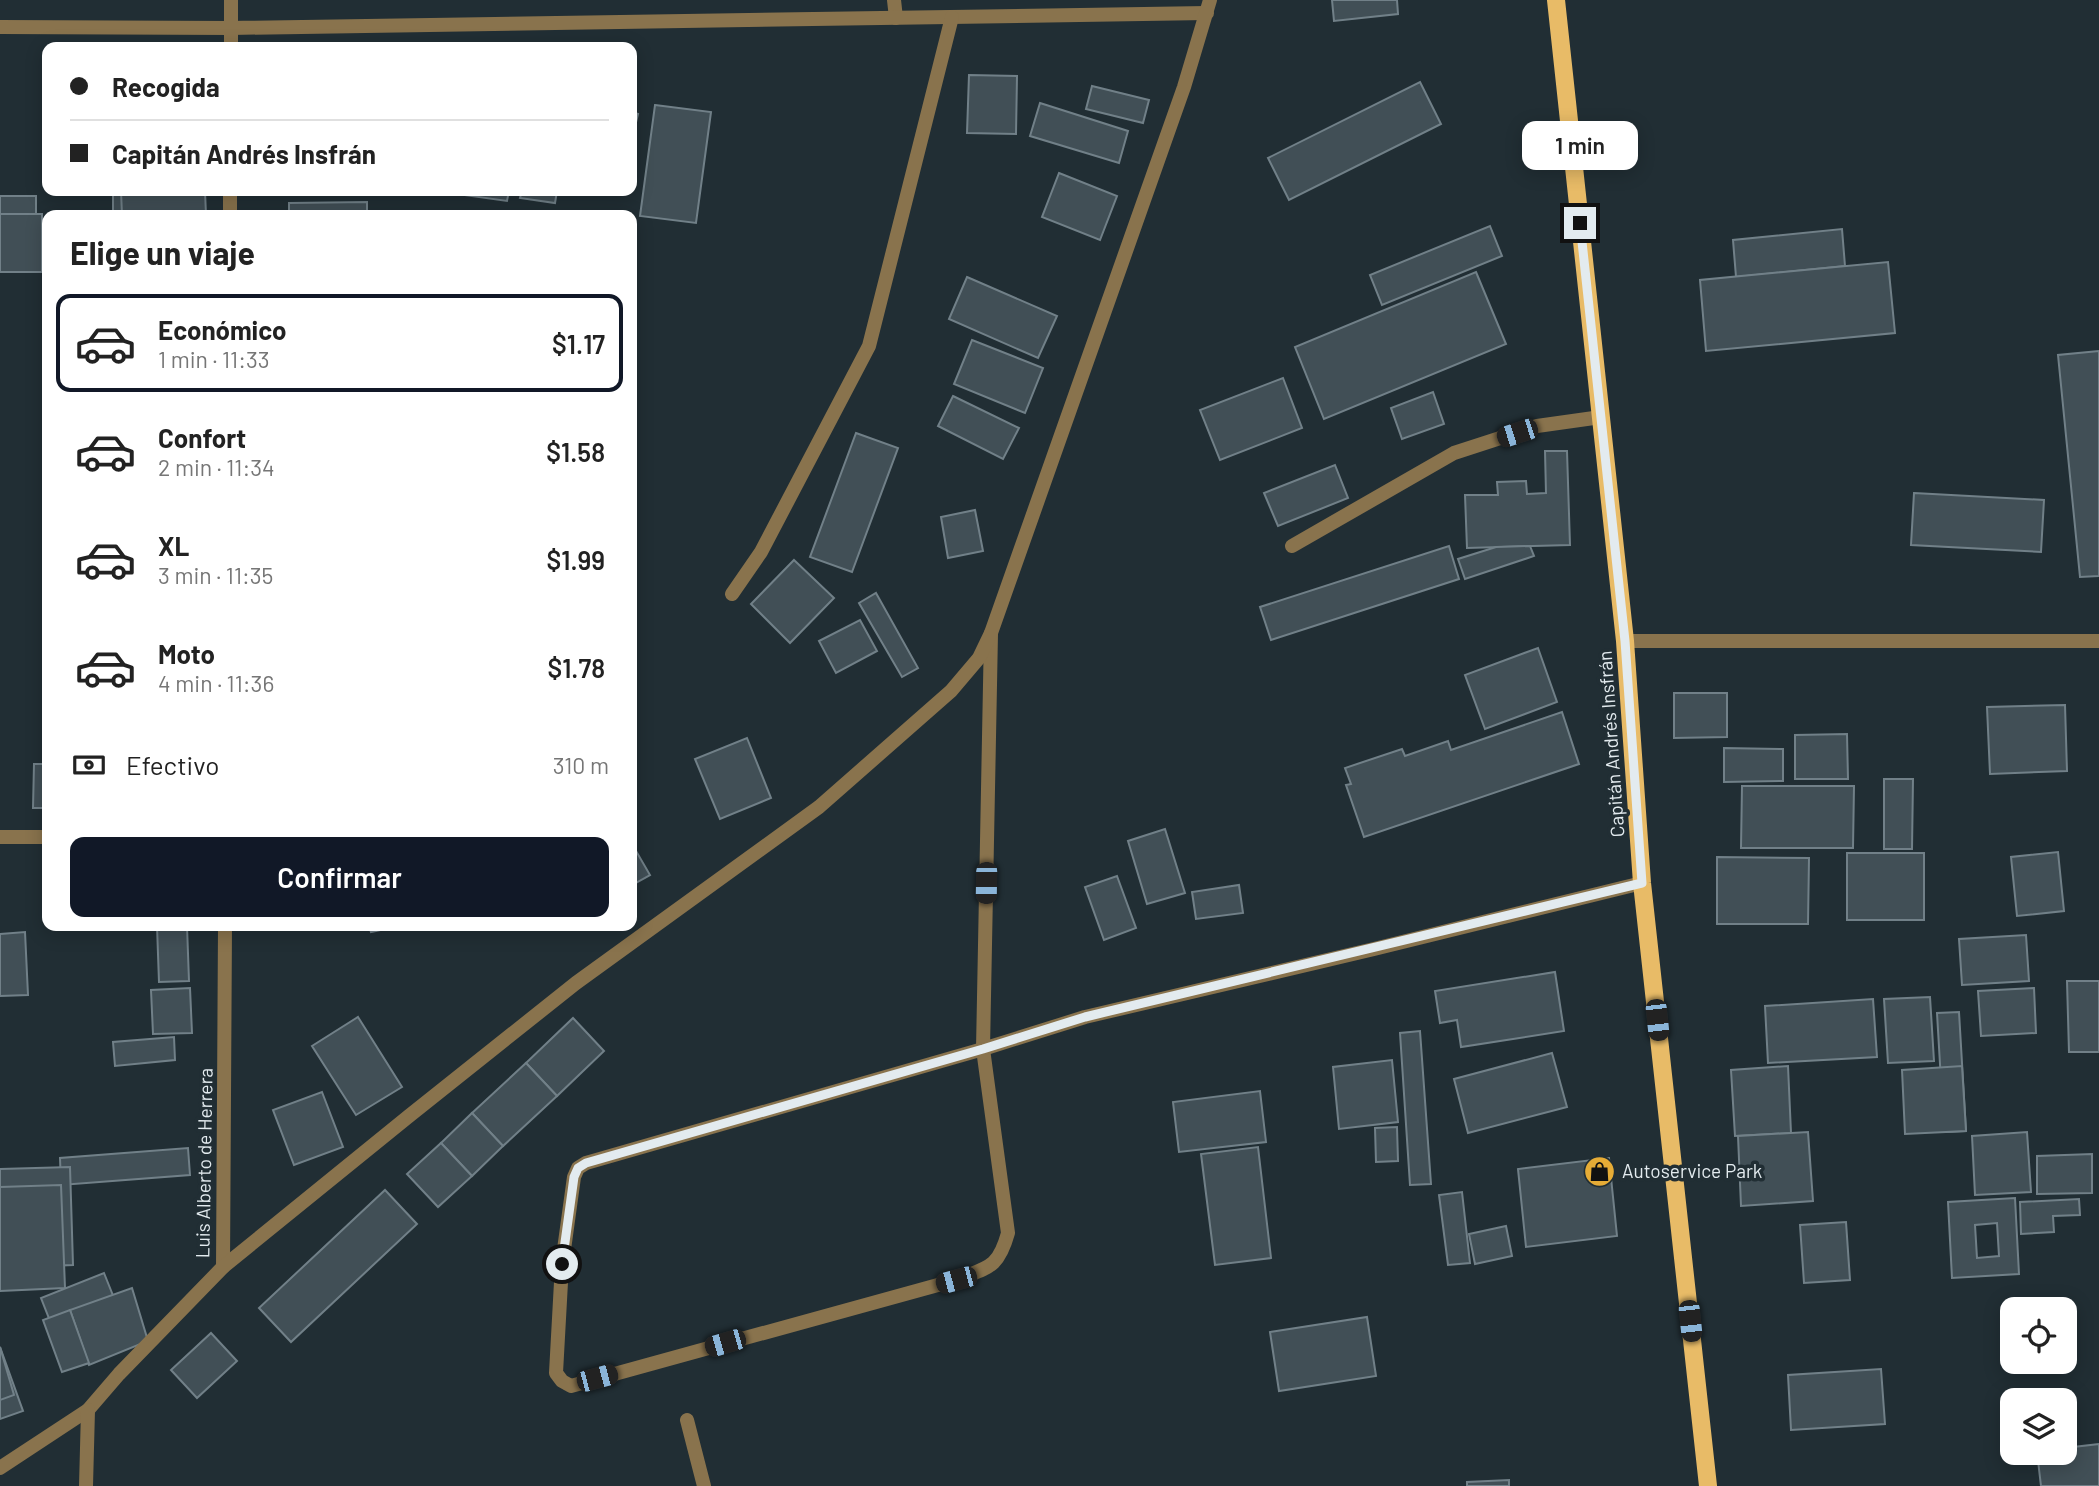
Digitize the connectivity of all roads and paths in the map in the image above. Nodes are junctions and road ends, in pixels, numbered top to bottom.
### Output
1 (231, 0) edge
2 (894, 0) edge
3 (1556, 0) edge
4 (1209, 6) edge
5 (953, 17) junction
6 (896, 18) junction
7 (0, 27) edge
8 (231, 28) junction
9 (231, 42) edge
10 (1601, 417) junction
11 (1293, 546) dead end
12 (732, 594) dead end
13 (990, 633) junction
14 (1625, 641) junction
15 (2099, 641) edge
16 (0, 837) edge
17 (42, 837) edge
18 (1642, 883) junction
19 (225, 931) edge
20 (983, 1049) junction
21 (223, 1266) junction
22 (88, 1410) junction
23 (687, 1420) dead end
24 (0, 1468) edge
25 (86, 1486) edge
26 (704, 1486) edge
27 (1708, 1486) edge

1 - 8 street
2 - 6 street
3 - 10 main road, Capitán Andrés Insfrán
4 - 5 street
4 - 13 street
5 - 6 street
5 - 12 street
6 - 8 street
7 - 8 street
8 - 9 street
10 - 11 street
10 - 14 main road, Capitán Andrés Insfrán
13 - 20 street
13 - 21 street
14 - 15 street
14 - 18 main road, Capitán Andrés Insfrán
16 - 17 street
18 - 20 street
18 - 27 main road, Capitán Andrés Insfrán
19 - 21 street, Luis Alberto de Herrera
20 - 20 street
21 - 22 street, Luis Alberto de Herrera
22 - 24 street, Luis Alberto de Herrera
22 - 25 street
23 - 26 street

